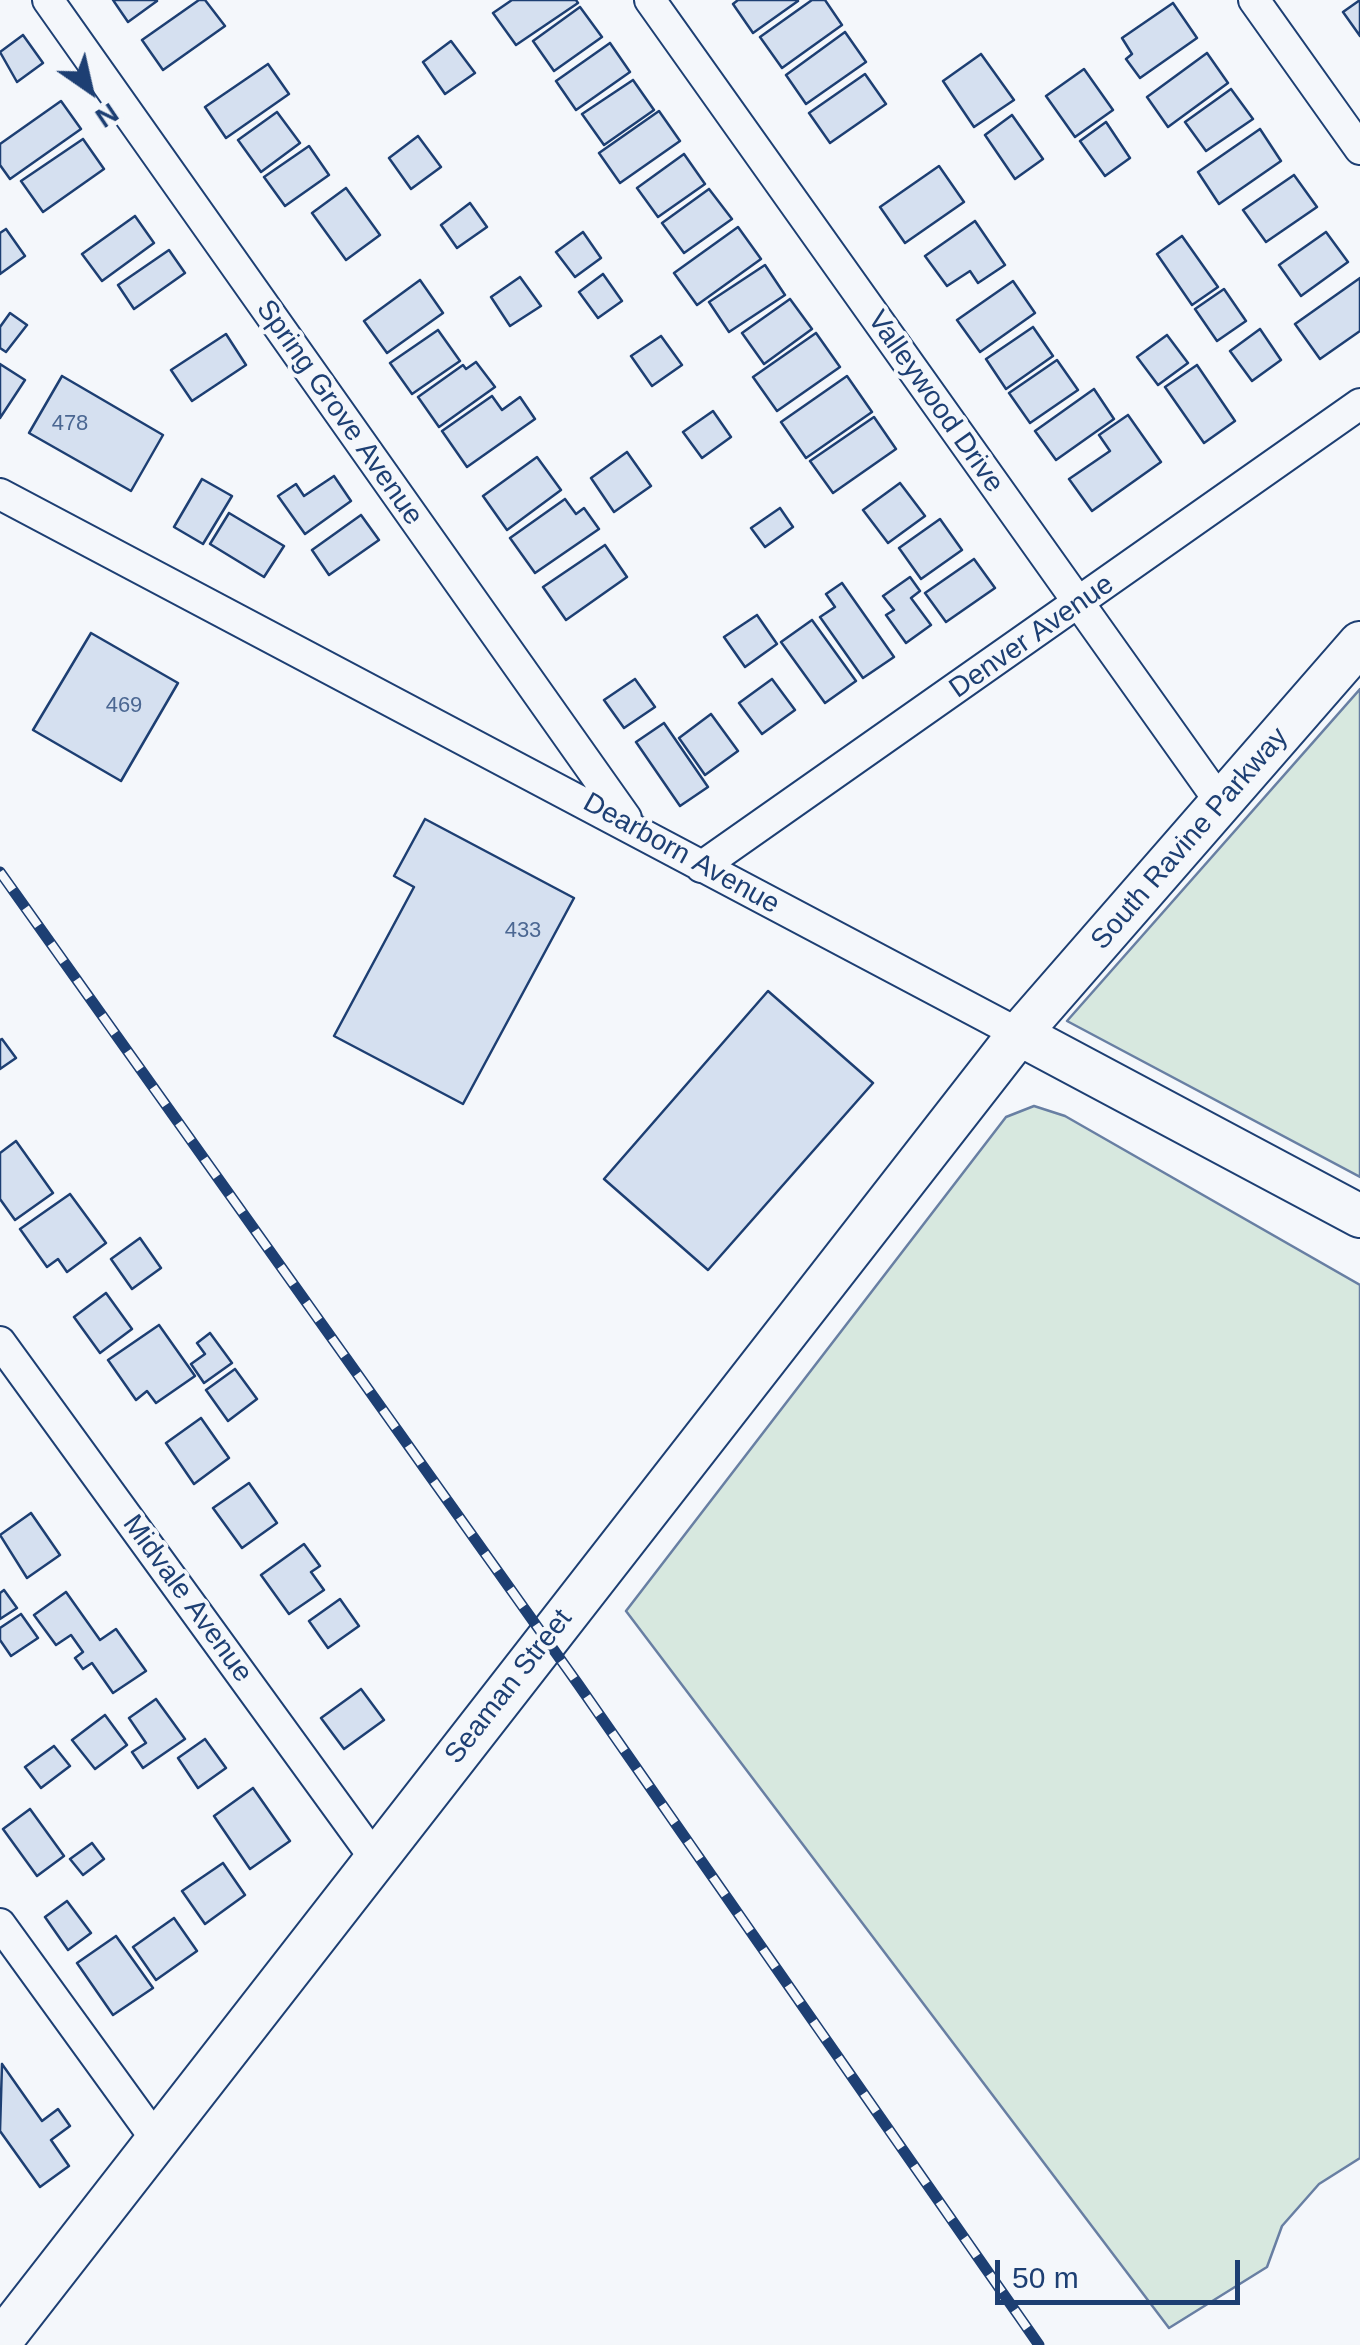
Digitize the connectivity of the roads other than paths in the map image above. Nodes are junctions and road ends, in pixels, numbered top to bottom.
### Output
1 (48, 0) edge
2 (650, 0) edge
3 (1254, 0) edge
4 (1360, 149) edge
5 (1360, 404) edge
6 (0, 494) edge
7 (1080, 605) junction
8 (1360, 643) edge
9 (1221, 803) junction
10 (631, 825) junction
11 (701, 866) junction
12 (1019, 1034) junction
13 (1360, 1216) edge
14 (0, 1342) edge
15 (374, 1856) junction
16 (0, 1924) edge
17 (158, 2142) junction
18 (0, 2342) edge

1 - 10 street, Spring Grove Avenue
2 - 7 street, Valleywood Drive
3 - 4 street
5 - 7 street, Denver Avenue
6 - 10 street, Dearborn Avenue
7 - 9 street, Valleywood Drive
7 - 11 street, Denver Avenue
8 - 9 street, South Ravine Parkway
9 - 12 street, South Ravine Parkway
10 - 11 street, Dearborn Avenue
11 - 12 street, Dearborn Avenue
12 - 13 street, Dearborn Avenue
12 - 15 street, Seaman Street
14 - 15 street, Midvale Avenue
15 - 17 street, Seaman Street
16 - 17 street
17 - 18 street, Seaman Street

